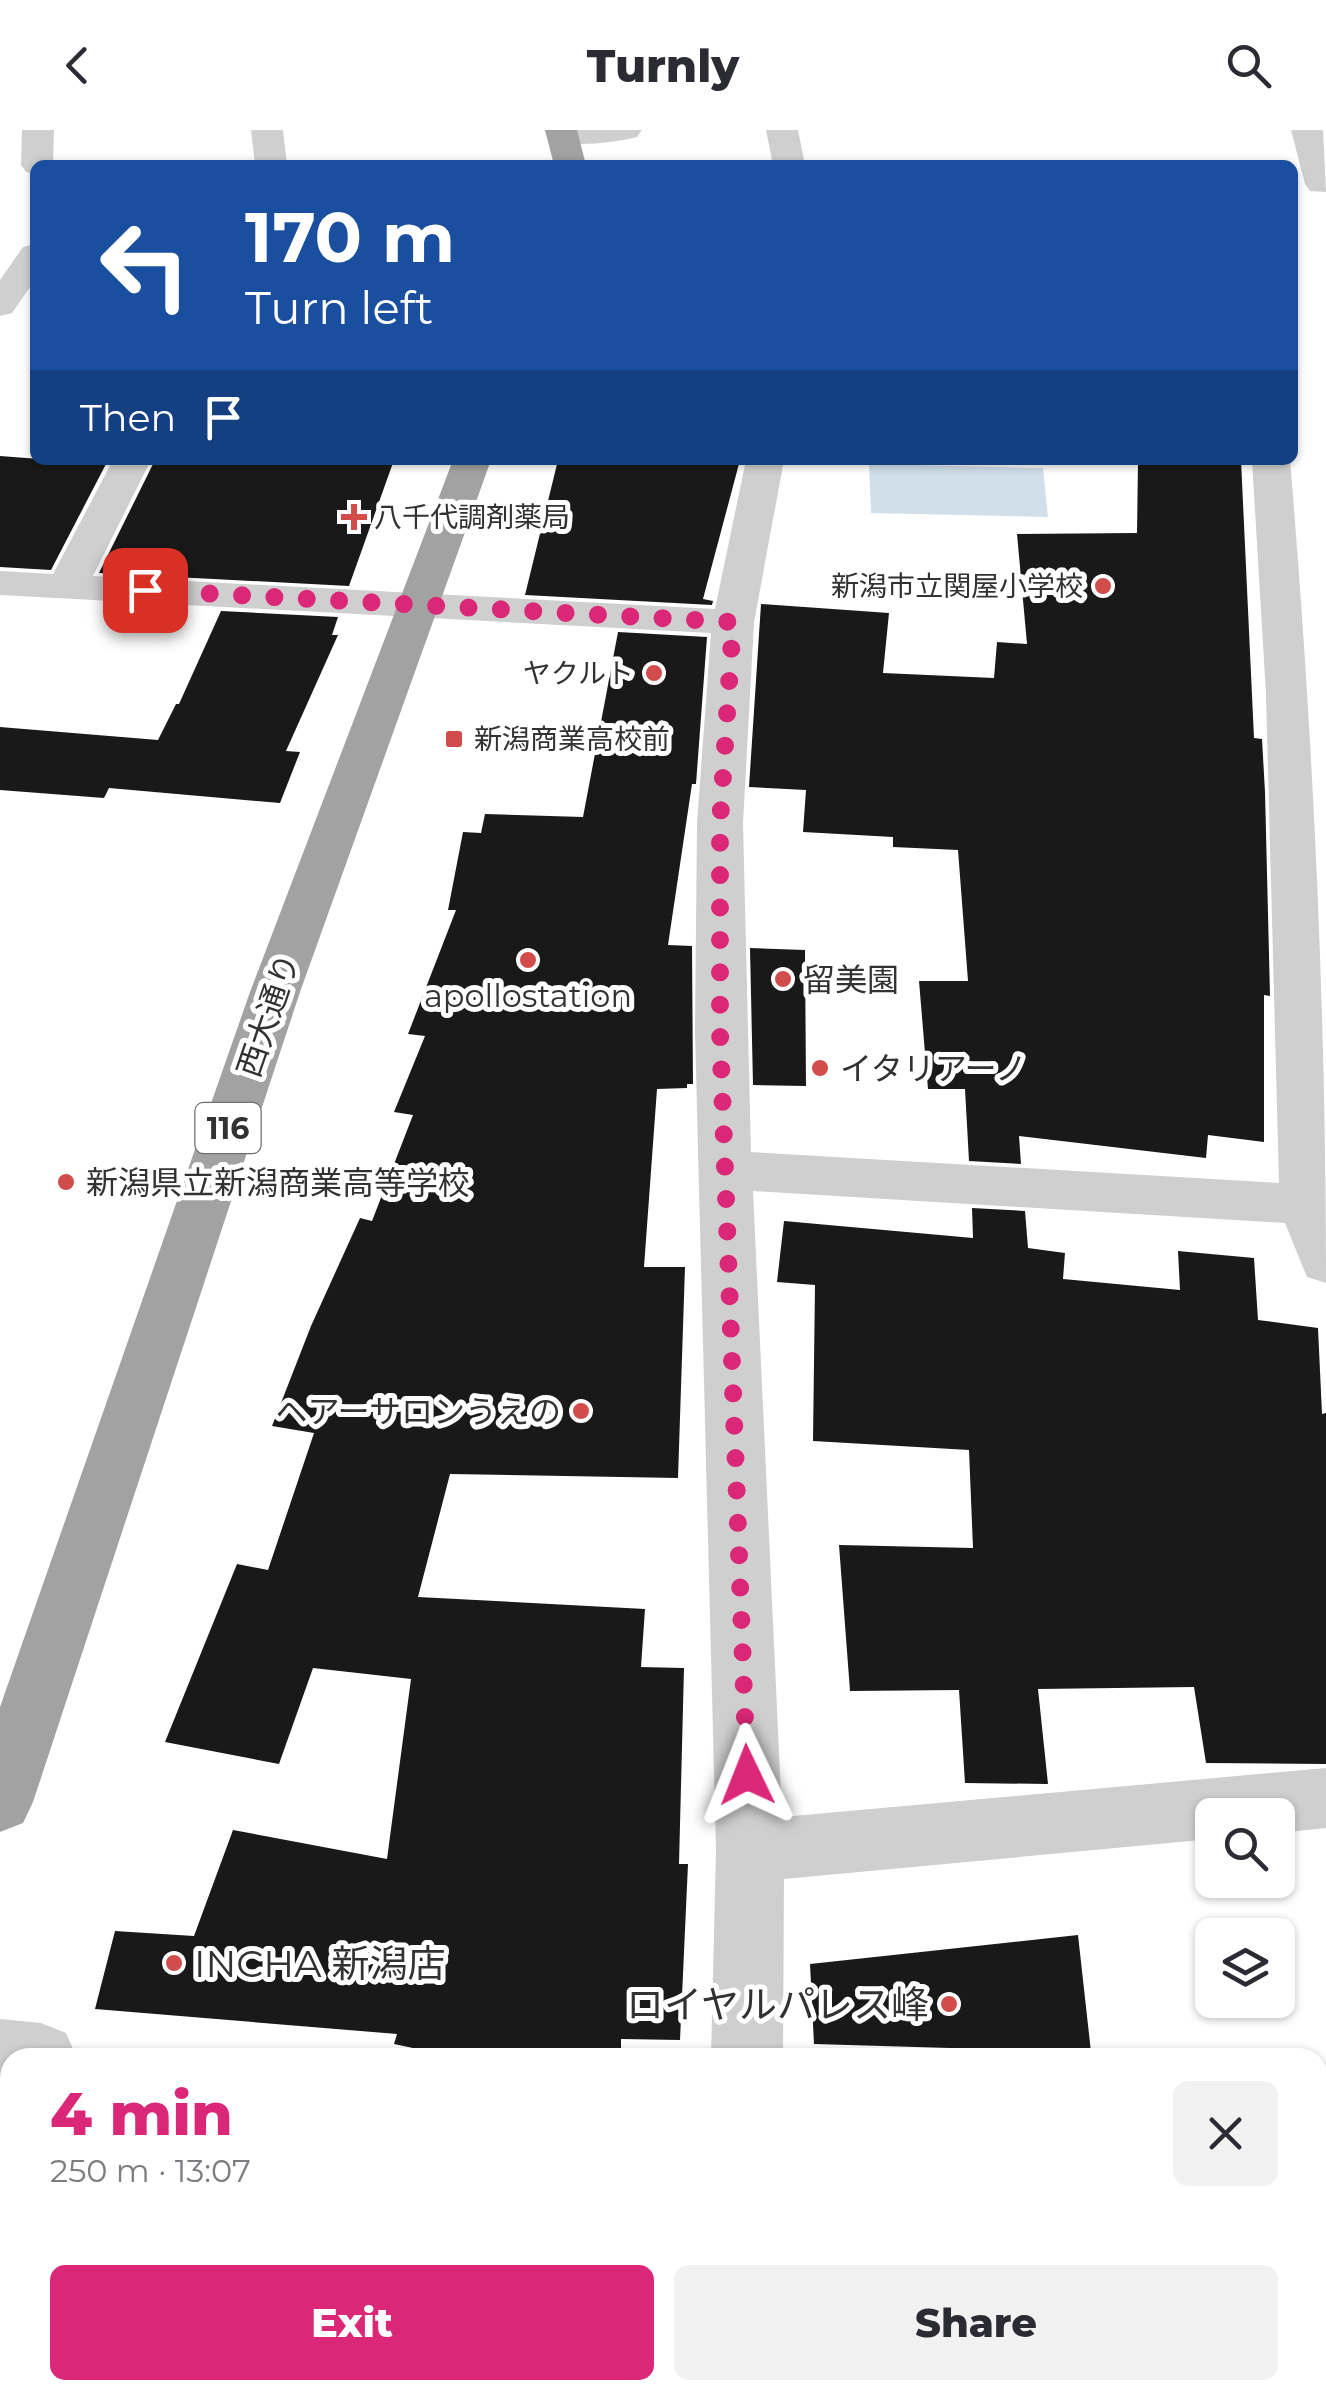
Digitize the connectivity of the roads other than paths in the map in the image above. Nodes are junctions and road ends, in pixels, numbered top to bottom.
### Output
1 (38, 130) edge
2 (267, 130) edge
3 (626, 130) edge
4 (782, 130) edge
5 (1307, 130) edge
6 (562, 132) edge
7 (37, 160) edge
8 (270, 160) edge
9 (569, 160) edge
10 (787, 160) edge
11 (1313, 184) edge
12 (24, 262) edge
13 (0, 306) edge
14 (129, 465) edge
15 (470, 465) edge
16 (764, 465) edge
17 (1271, 465) edge
18 (0, 583) edge
19 (67, 586) junction
20 (417, 602) junction
21 (733, 622) junction
22 (726, 1170) junction
23 (1306, 1204) junction
24 (1326, 1262) edge
25 (1326, 1798) edge
26 (0, 1802) edge
27 (750, 1851) junction
28 (748, 2048) edge

1 - 7 street
2 - 8 street
3 - 6 street
4 - 10 street
5 - 11 street
6 - 9 highway
12 - 13 street
14 - 19 street
15 - 20 highway, 西大通り / 116
16 - 21 street
17 - 23 street
18 - 19 street
19 - 20 street
20 - 21 street
20 - 26 highway, 西大通り / 116
21 - 22 street
22 - 23 street
22 - 27 street
23 - 24 street
25 - 27 street
27 - 28 street

